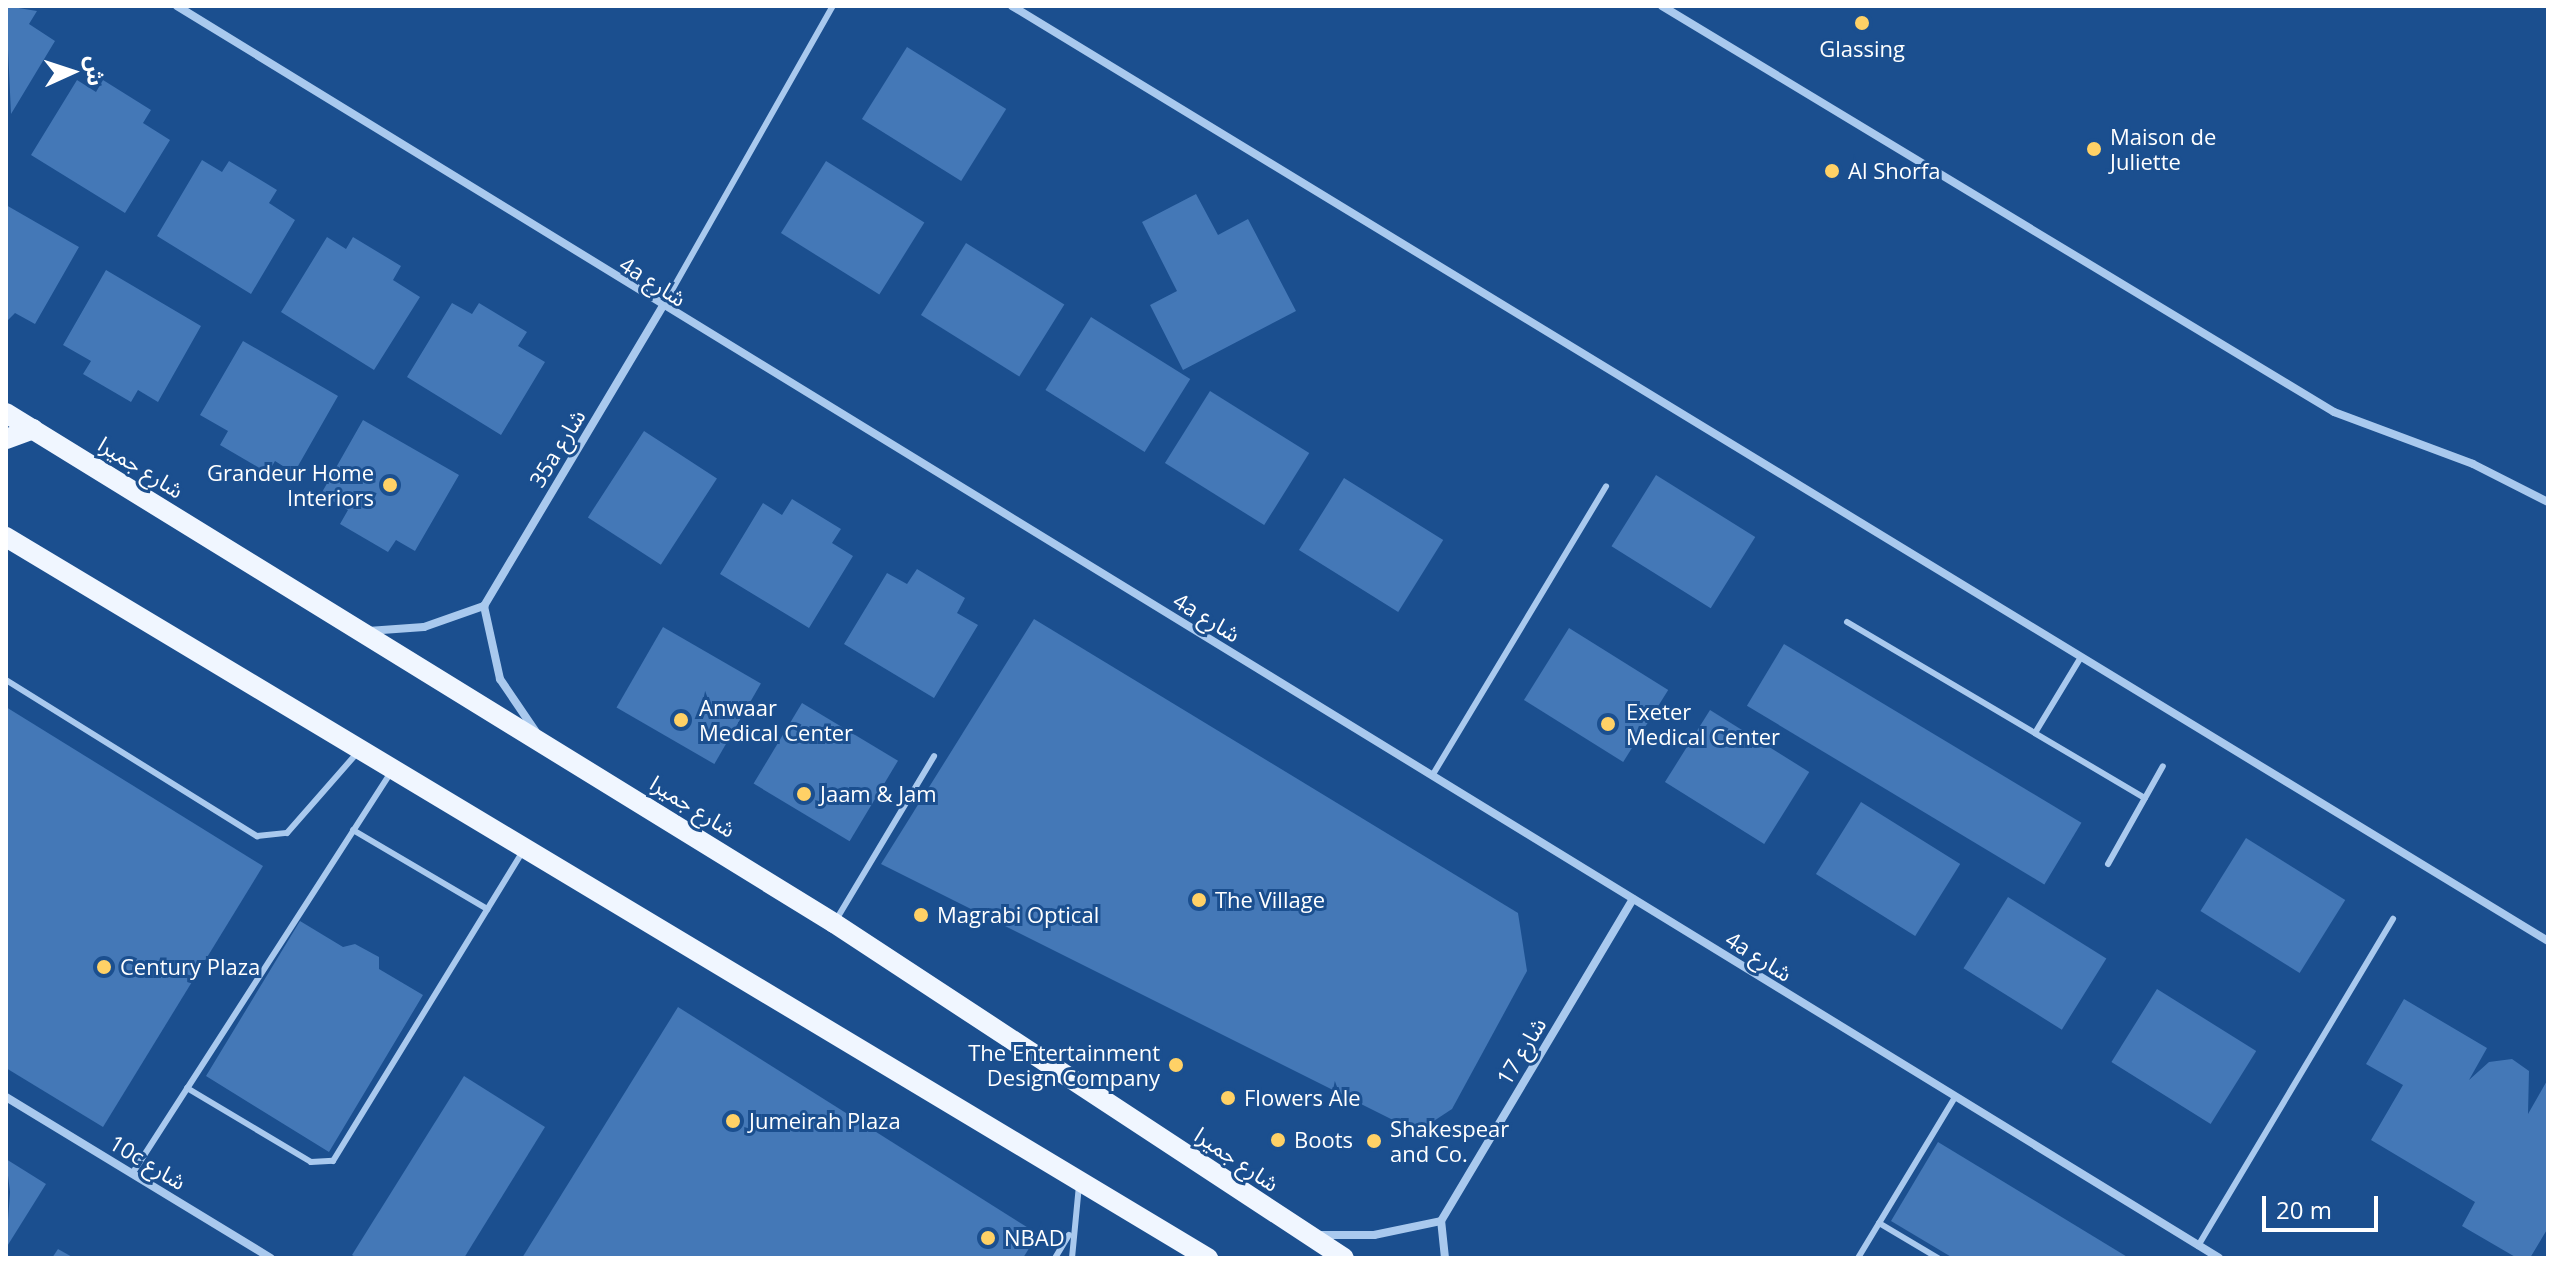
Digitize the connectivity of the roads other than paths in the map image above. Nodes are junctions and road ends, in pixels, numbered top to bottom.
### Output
1 (177, 6) edge
2 (833, 6) edge
3 (1012, 6) edge
4 (1662, 6) edge
5 (662, 307) junction
6 (6, 413) edge
7 (33, 429) junction
8 (6, 439) edge
9 (1606, 486) dead end
10 (2548, 502) edge
11 (6, 537) edge
12 (484, 606) junction
13 (1847, 622) dead end
14 (362, 631) junction
15 (2081, 657) junction
16 (6, 680) edge
17 (2035, 733) junction
18 (544, 740) junction
19 (359, 750) junction
20 (934, 756) dead end
21 (2163, 766) dead end
22 (392, 770) junction
23 (1432, 776) junction
24 (2145, 798) junction
25 (353, 830) junction
26 (524, 850) junction
27 (2108, 864) dead end
28 (1633, 899) junction
29 (487, 909) junction
30 (2393, 919) dead end
31 (834, 923) junction
32 (2548, 941) edge
33 (187, 1088) junction
34 (6, 1097) edge
35 (1955, 1097) junction
36 (132, 1174) junction
37 (1081, 1182) junction
38 (1441, 1221) junction
39 (1879, 1223) junction
40 (1307, 1234) junction
41 (1069, 1235) junction
42 (2198, 1246) junction
43 (271, 1258) edge
44 (1055, 1258) edge
45 (1072, 1258) edge
46 (1208, 1258) edge
47 (1344, 1258) edge
48 (1445, 1258) edge
49 (1858, 1258) edge
50 (1938, 1258) edge
51 (2219, 1258) edge

1 - 5 street, 4a شارع
2 - 5 lane
3 - 15 street
4 - 10 street
5 - 12 street, 35a شارع
5 - 23 street, 4a شارع
6 - 7 main road, شارع جميرا
7 - 8 main road
7 - 14 main road, شارع جميرا
9 - 23 lane
11 - 19 main road
12 - 14 street
12 - 18 street
13 - 17 lane
14 - 18 main road, شارع جميرا
15 - 17 lane
15 - 32 street
16 - 19 lane
17 - 24 lane
18 - 31 main road, شارع جميرا
19 - 22 main road
20 - 31 lane
21 - 24 lane
22 - 25 lane
22 - 26 main road
23 - 28 street, 4a شارع
24 - 27 lane
25 - 29 lane
25 - 33 lane
26 - 29 lane
26 - 37 main road
28 - 35 street, 4a شارع
28 - 38 street, شارع 17
29 - 33 lane
30 - 42 lane
31 - 40 main road, شارع جميرا
33 - 36 lane
34 - 36 street, 10c شارع
35 - 39 lane
35 - 42 street, 4a شارع
36 - 43 street, 10c شارع
37 - 41 lane
37 - 46 main road
38 - 40 street
38 - 48 street
39 - 49 lane
39 - 50 lane
40 - 47 main road, شارع جميرا
41 - 44 lane
41 - 45 lane
42 - 51 street, 4a شارع

